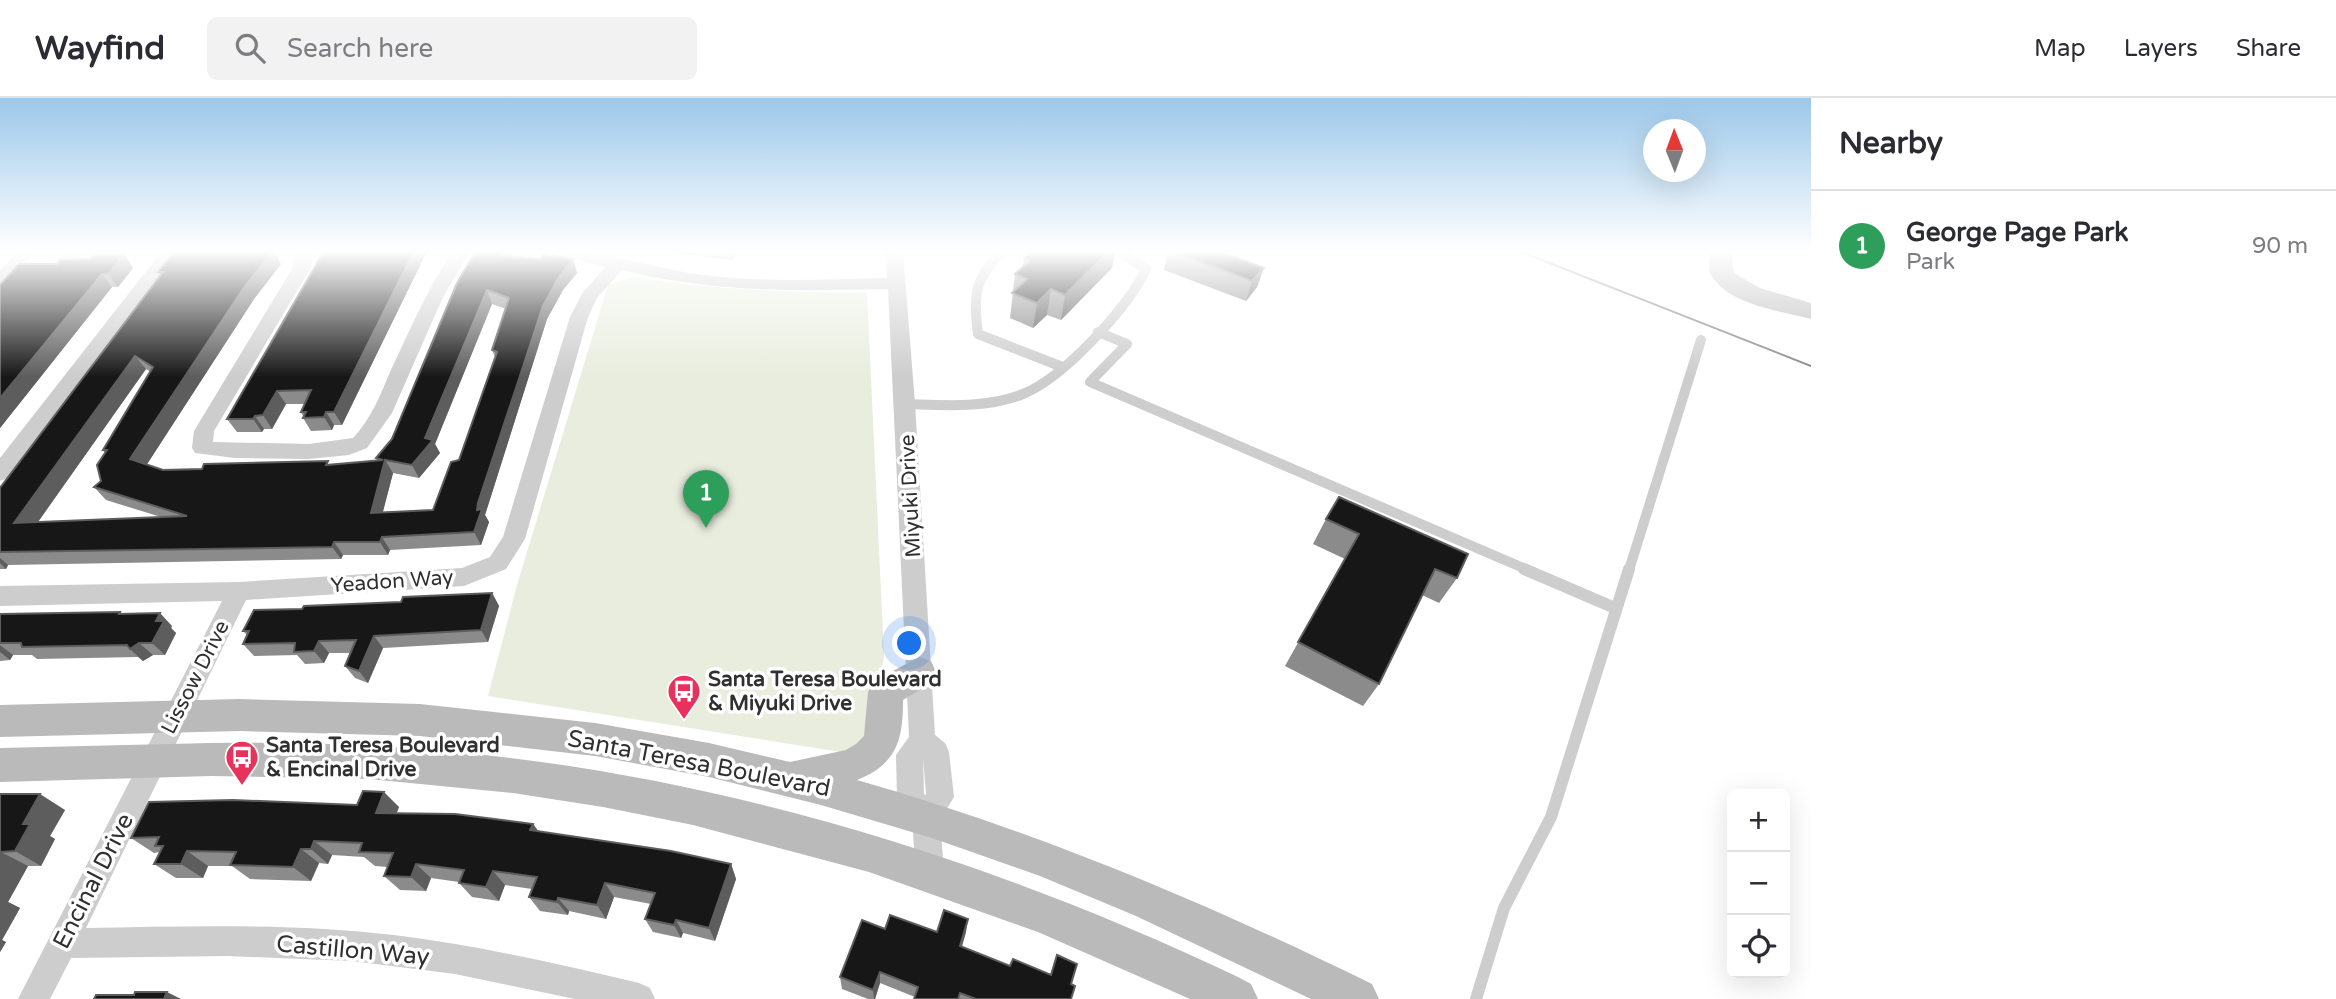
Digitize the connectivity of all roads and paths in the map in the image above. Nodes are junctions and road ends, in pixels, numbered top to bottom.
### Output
1 (139, 293) edge
2 (287, 293) edge
3 (436, 293) edge
4 (592, 293) edge
5 (896, 293) edge
6 (976, 293) edge
7 (1134, 293) edge
8 (1752, 293) edge
9 (1811, 311) edge
10 (1098, 332) junction
11 (1701, 340) dead end
12 (1060, 366) junction
13 (905, 404) junction
14 (0, 473) edge
15 (239, 592) junction
16 (0, 596) edge
17 (1615, 608) junction
18 (919, 672) junction
19 (176, 716) junction
20 (0, 721) edge
21 (152, 762) junction
22 (0, 765) edge
23 (790, 778) junction
24 (926, 817) junction
25 (930, 872) junction
26 (63, 943) junction
27 (1222, 996) edge
28 (34, 999) edge
29 (639, 999) edge
30 (1357, 999) edge
31 (1476, 999) edge

1 - 14 street
2 - 3 street
4 - 15 street, Yeadon Way
5 - 13 street, Miyuki Drive
6 - 12 lane
7 - 10 lane
8 - 9 main road
10 - 12 lane
10 - 17 lane
11 - 17 lane
12 - 13 lane
13 - 18 street, Miyuki Drive
15 - 16 street, Yeadon Way
15 - 19 street, Lissow Drive
17 - 31 lane
18 - 23 main road
18 - 24 street, Miyuki Drive
19 - 20 main road, Santa Teresa Boulevard
19 - 21 street, Lissow Drive
19 - 23 main road, Santa Teresa Boulevard
21 - 22 main road, Santa Teresa Boulevard
21 - 25 main road, Santa Teresa Boulevard
21 - 26 street, Encinal Drive
23 - 24 main road, Santa Teresa Boulevard
24 - 25 street, Miyuki Drive
24 - 30 main road, Santa Teresa Boulevard
25 - 27 main road, Santa Teresa Boulevard
26 - 28 street, Encinal Drive
26 - 29 street, Castillon Way

